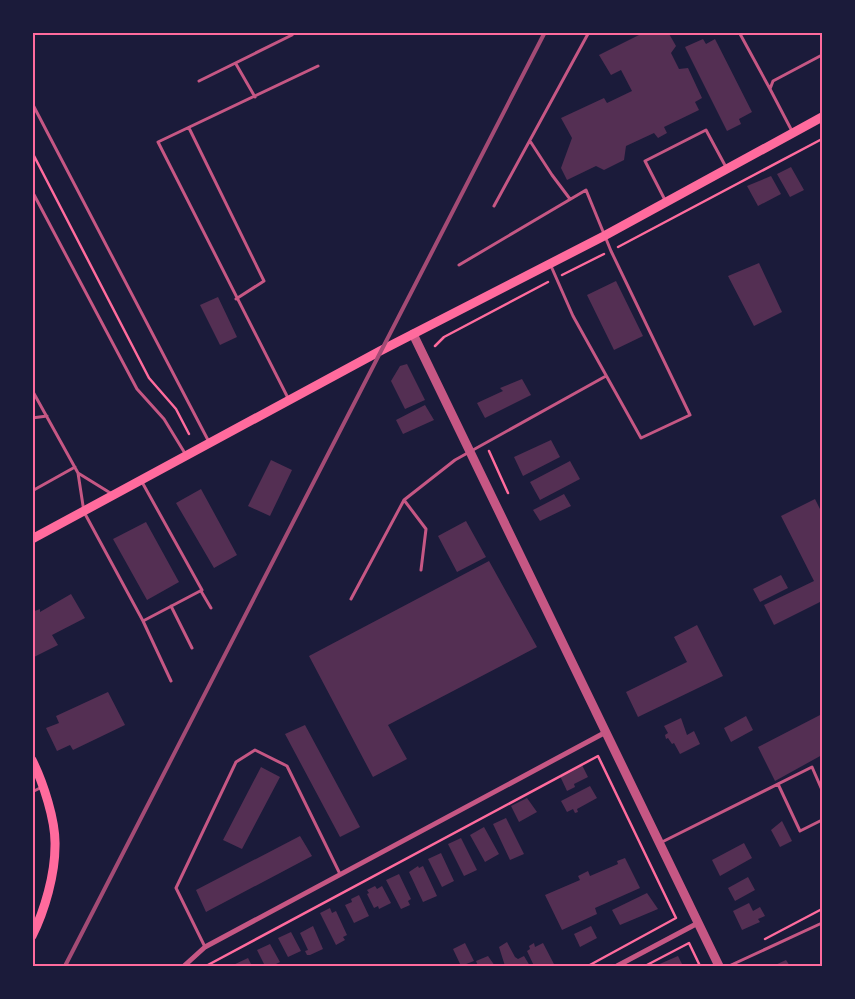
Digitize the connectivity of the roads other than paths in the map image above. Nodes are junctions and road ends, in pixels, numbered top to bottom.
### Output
1 (588, 32) edge
2 (739, 32) edge
3 (292, 35) dead end
4 (822, 55) edge
5 (236, 64) junction
6 (318, 66) dead end
7 (199, 81) dead end
8 (770, 89) junction
9 (255, 98) junction
10 (32, 103) edge
11 (822, 117) edge
12 (189, 128) junction
13 (793, 133) junction
14 (530, 141) junction
15 (727, 169) junction
16 (32, 191) edge
17 (570, 199) junction
18 (666, 203) junction
19 (494, 206) dead end
20 (604, 236) junction
21 (550, 263) junction
22 (459, 265) dead end
23 (236, 298) junction
24 (413, 334) junction
25 (606, 376) junction
26 (32, 390) edge
27 (290, 401) junction
28 (47, 416) junction
29 (32, 418) edge
30 (210, 444) junction
31 (470, 451) junction
32 (187, 457) junction
33 (75, 467) junction
34 (78, 473) junction
35 (142, 481) junction
36 (32, 491) edge
37 (113, 494) junction
38 (404, 500) junction
39 (84, 512) junction
40 (32, 539) edge
41 (421, 570) dead end
42 (201, 591) junction
43 (351, 599) dead end
44 (172, 606) junction
45 (210, 608) dead end
46 (143, 621) junction
47 (192, 648) dead end
48 (171, 681) dead end
49 (606, 732) junction
50 (32, 760) edge
51 (778, 784) junction
52 (44, 786) junction
53 (822, 790) edge
54 (32, 792) edge
55 (822, 820) edge
56 (660, 843) junction
57 (340, 875) junction
58 (698, 923) junction
59 (822, 923) edge
60 (33, 932) edge
61 (205, 947) junction
62 (184, 966) edge
63 (617, 966) edge
64 (720, 966) edge
65 (729, 966) edge

1 - 14 lane
2 - 8 lane
3 - 5 lane
4 - 8 lane
5 - 7 lane
5 - 9 lane
6 - 9 lane
8 - 13 lane
9 - 12 lane
10 - 30 lane
11 - 13 main road
12 - 23 lane
12 - 23 lane
13 - 15 main road
14 - 17 lane
14 - 19 lane
15 - 18 main road
15 - 18 lane
16 - 32 lane
17 - 20 lane
17 - 22 lane
18 - 20 main road
20 - 21 main road
20 - 25 lane
21 - 24 main road
21 - 25 lane
23 - 27 lane
24 - 27 main road
24 - 31 street
25 - 31 lane
26 - 28 lane
27 - 30 main road
28 - 29 lane
28 - 33 lane
30 - 32 main road
31 - 38 lane
31 - 49 street
32 - 35 main road
33 - 34 lane
33 - 36 lane
34 - 37 lane
34 - 39 lane
35 - 37 main road
35 - 42 lane
37 - 39 main road
38 - 41 lane
38 - 43 lane
39 - 40 main road
39 - 46 lane
42 - 44 lane
42 - 45 lane
44 - 46 lane
44 - 47 lane
46 - 48 lane
49 - 56 street
49 - 57 street
50 - 52 main road
51 - 53 lane
51 - 55 lane
51 - 56 lane
52 - 54 lane
52 - 60 main road
56 - 58 street
57 - 61 street
57 - 61 lane
58 - 63 street
58 - 64 street
59 - 65 lane
61 - 62 street

